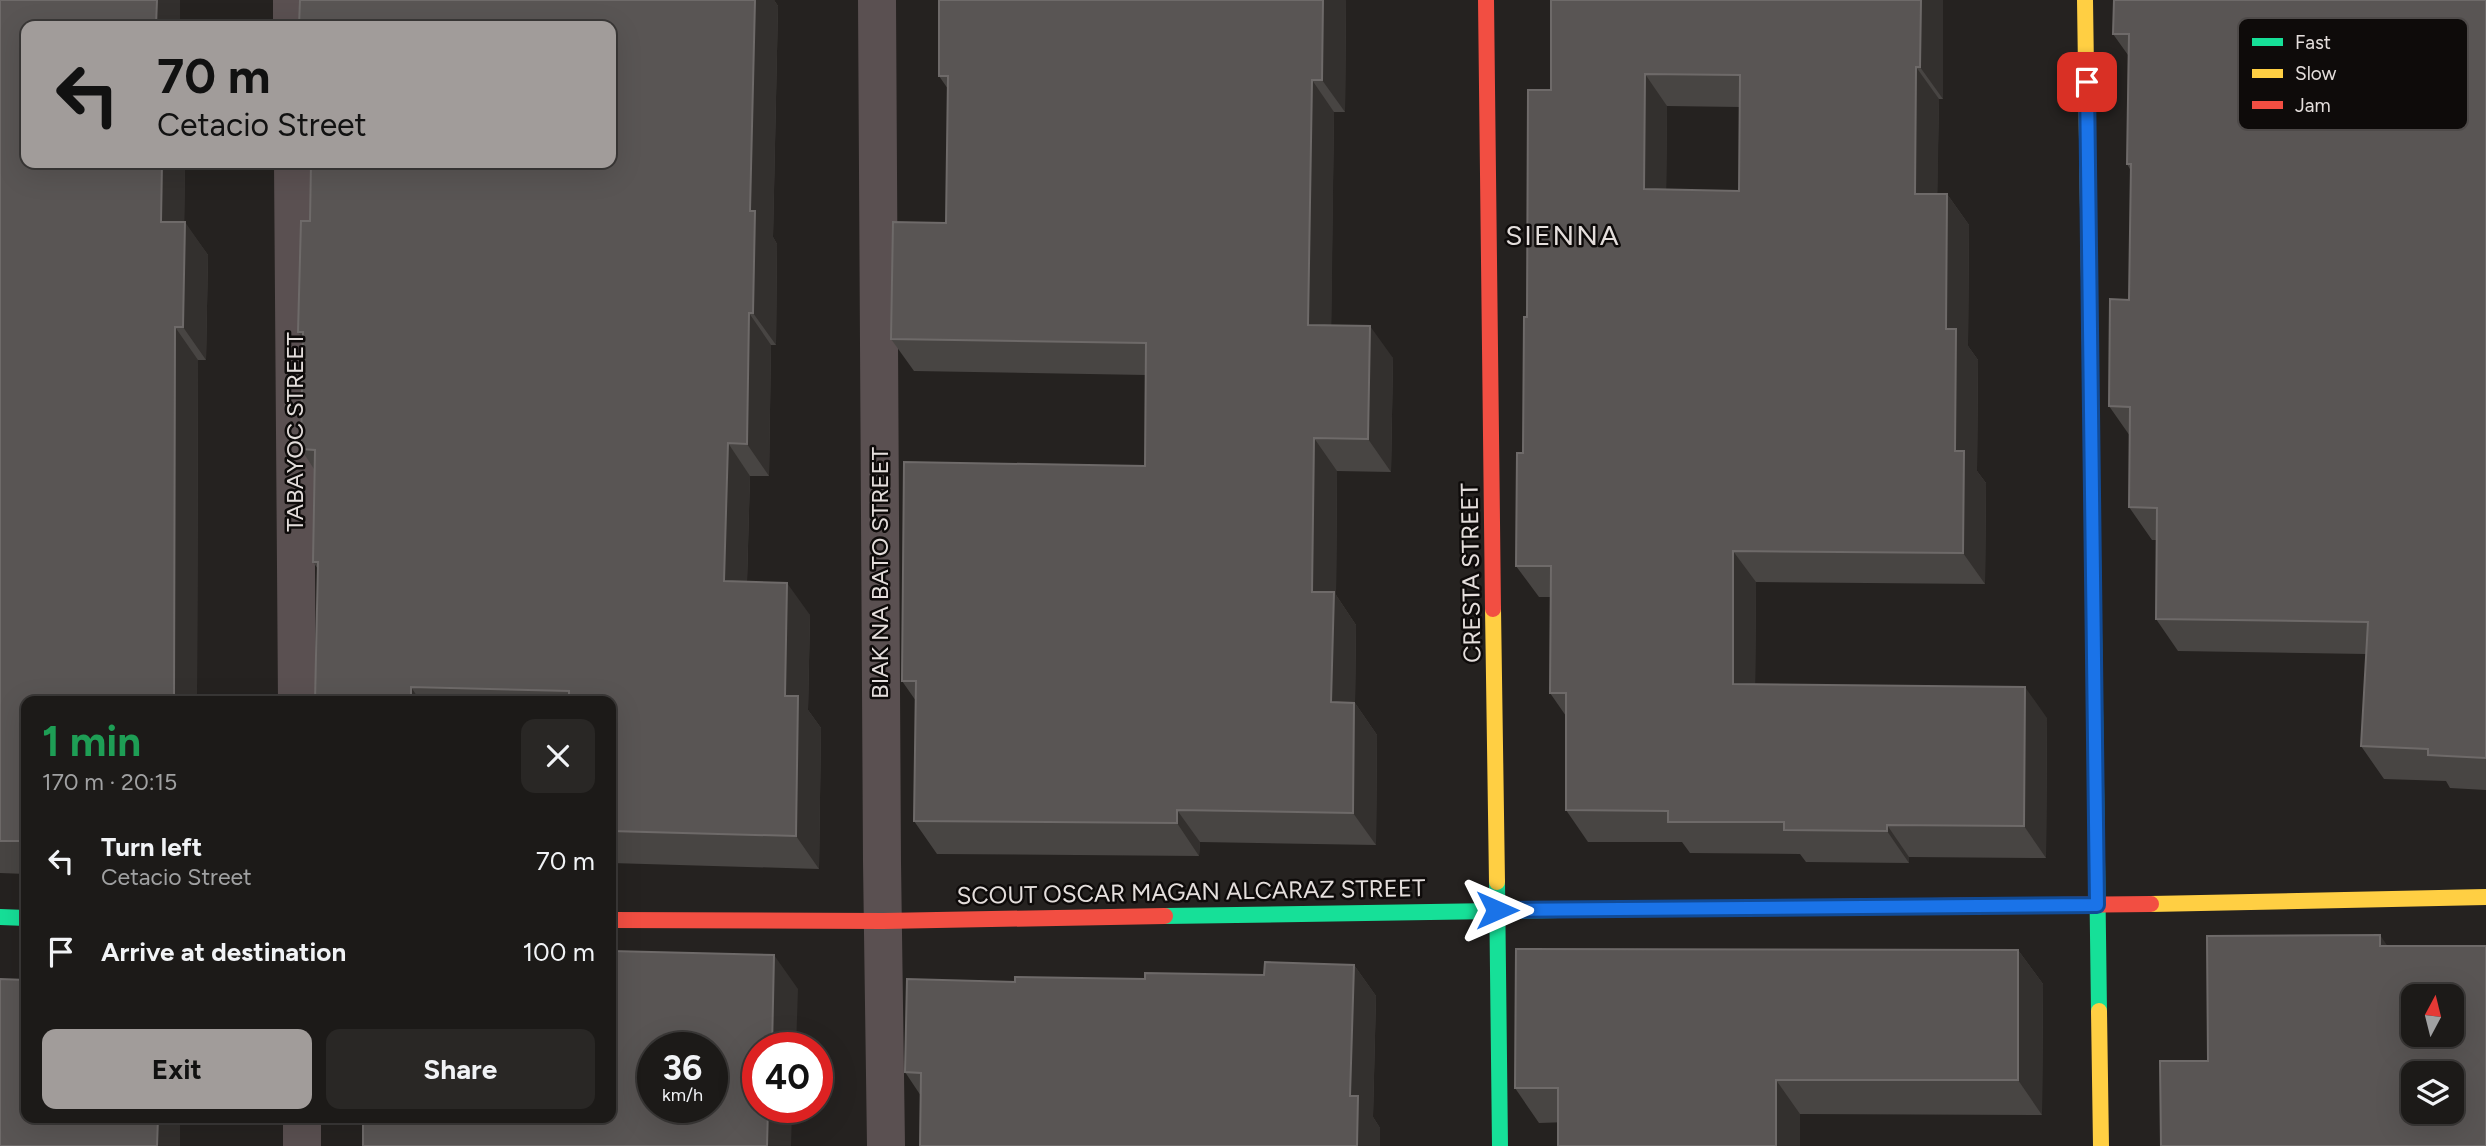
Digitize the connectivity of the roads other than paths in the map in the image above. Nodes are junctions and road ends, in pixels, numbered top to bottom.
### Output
1 (292, 0) edge
2 (877, 0) edge
3 (1486, 0) edge
4 (2085, 0) edge
5 (292, 21) edge
6 (293, 168) edge
7 (297, 696) edge
8 (2486, 897) edge
9 (2097, 905) junction
10 (1497, 910) junction
11 (0, 917) edge
12 (21, 918) edge
13 (616, 920) edge
14 (883, 921) junction
15 (302, 1123) edge
16 (302, 1146) edge
17 (886, 1146) edge
18 (1500, 1146) edge
19 (2101, 1146) edge

1 - 5 street
2 - 14 street, BIAK NA BATO STREET
3 - 10 street, CRESTA STREET
4 - 9 street
6 - 7 street, TABAYOC STREET
8 - 9 street, SCOUT OSCAR MAGAN ALCARAZ STREET
9 - 10 street, SCOUT OSCAR MAGAN ALCARAZ STREET
9 - 19 street
10 - 14 street, SCOUT OSCAR MAGAN ALCARAZ STREET
10 - 18 street, CRESTA STREET
11 - 12 street
13 - 14 street, SCOUT OSCAR MAGAN ALCARAZ STREET
14 - 17 street, BIAK NA BATO STREET
15 - 16 street

